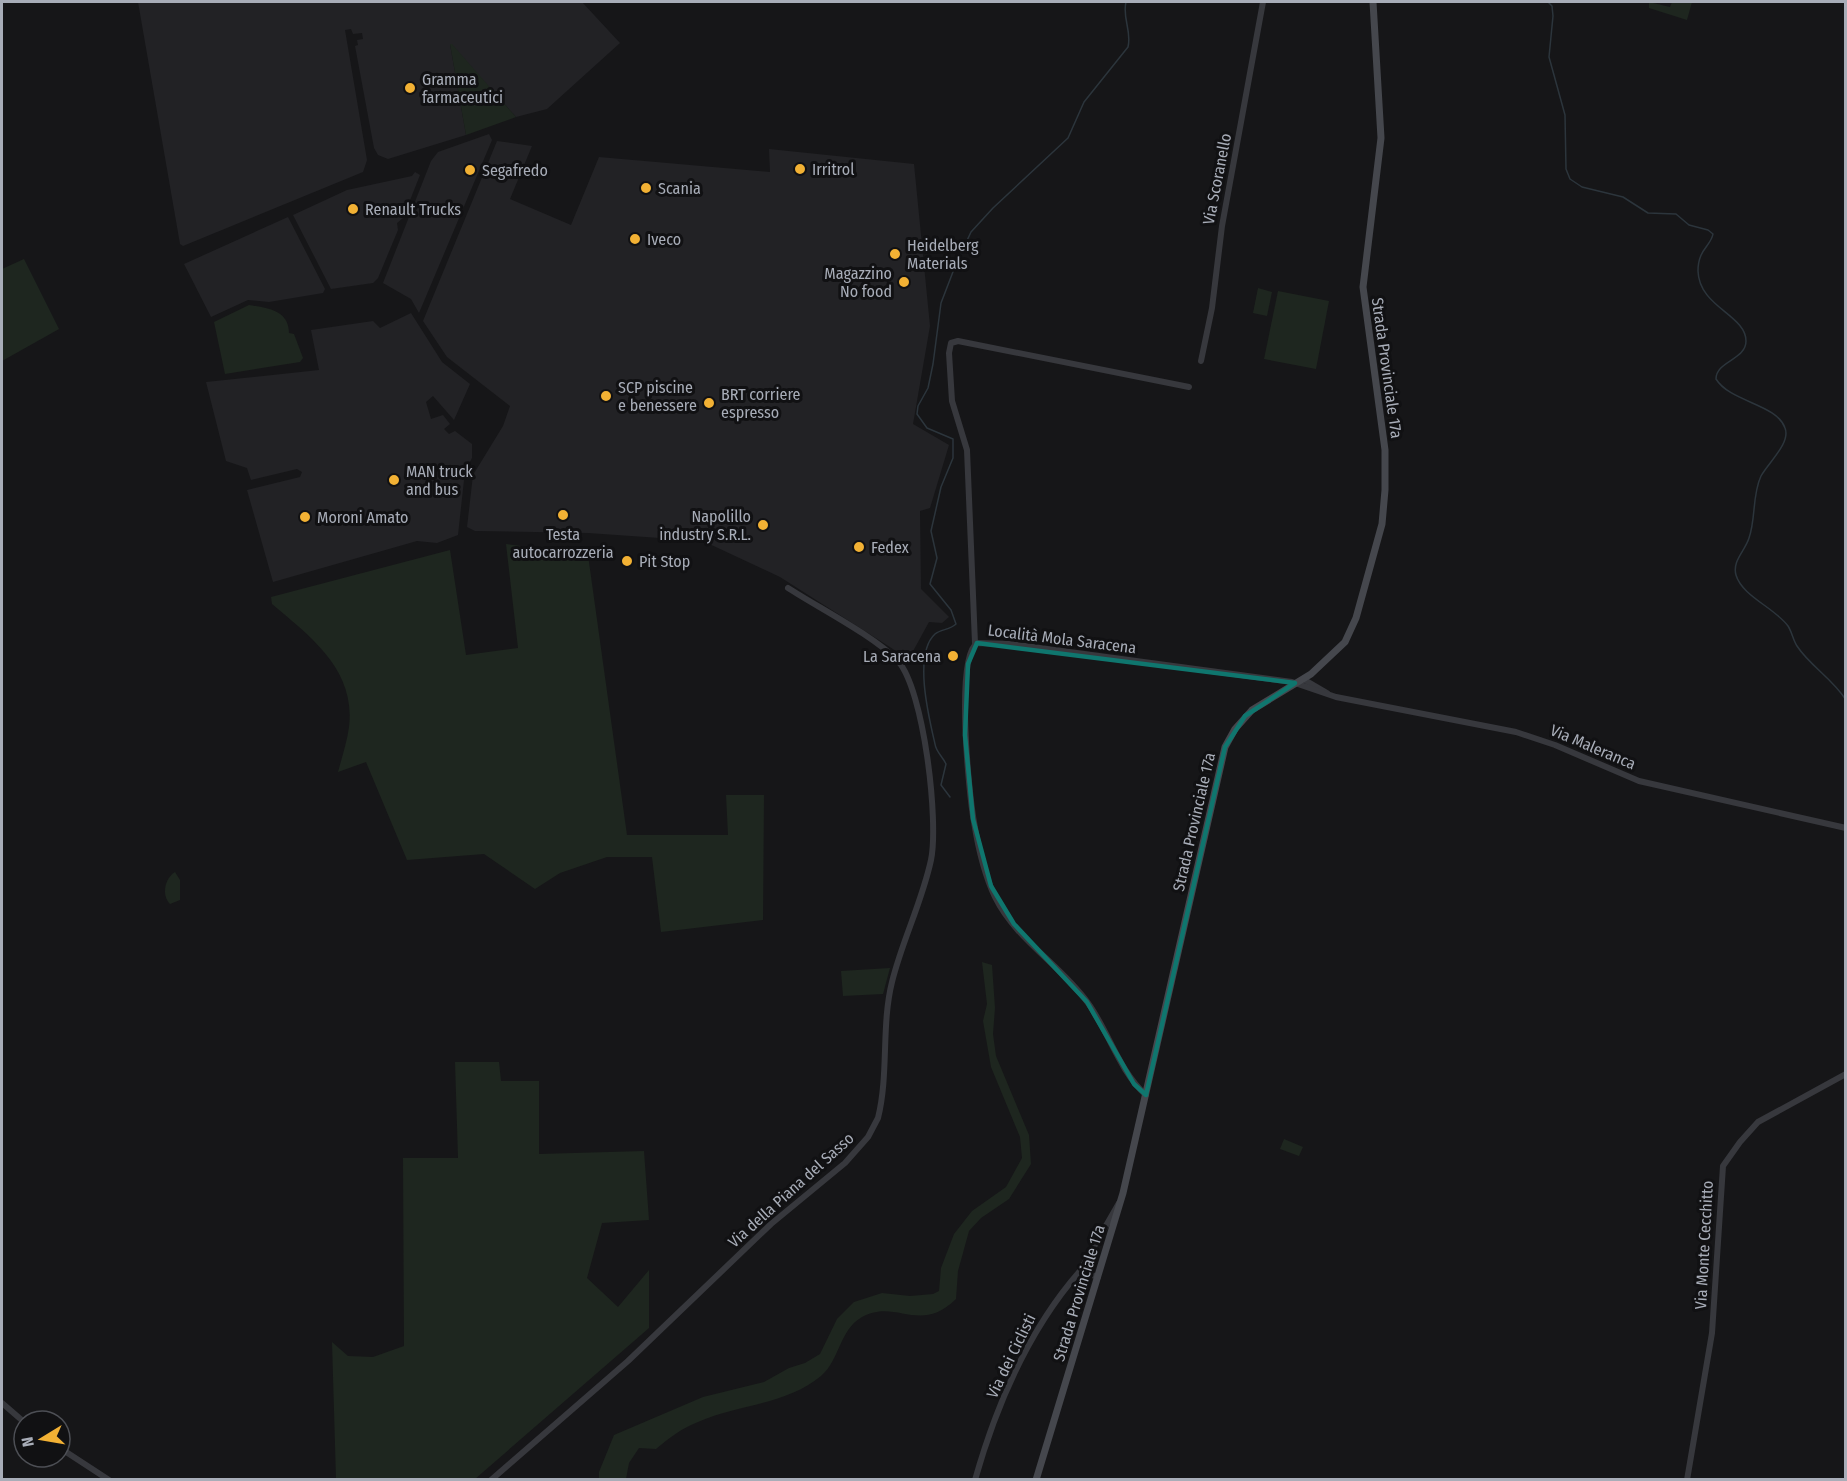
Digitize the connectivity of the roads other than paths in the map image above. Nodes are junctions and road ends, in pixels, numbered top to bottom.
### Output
1 (1263, 2) edge
2 (1373, 2) edge
3 (1201, 361) dead end
4 (1189, 387) dead end
5 (788, 588) dead end
6 (975, 643) junction
7 (1303, 679) junction
8 (1295, 683) junction
9 (1330, 695) junction
10 (1845, 828) edge
11 (1845, 1074) edge
12 (1146, 1095) junction
13 (1121, 1200) junction
14 (1080, 1271) junction
15 (1098, 1277) junction
16 (72, 1456) edge
17 (109, 1479) edge
18 (491, 1479) edge
19 (975, 1479) edge
20 (1036, 1479) edge
21 (1687, 1479) edge

1 - 3 street, Via Scoranello
2 - 7 main road, Strada Provinciale 17a
4 - 6 street
5 - 18 street, Via della Piana del Sasso
6 - 8 street, Località Mola Saracena
6 - 12 street, Località Mola Saracena
7 - 8 main road, Strada Provinciale 17a
7 - 9 street
8 - 9 street, Località Mola Saracena
8 - 12 main road, Strada Provinciale 17a
9 - 10 street, Via Maleranca
11 - 21 street, Via Monte Cecchitto
12 - 13 main road, Strada Provinciale 17a
13 - 14 street, Via dei Ciclisti
13 - 15 main road, Strada Provinciale 17a
14 - 15 street
14 - 19 street, Via dei Ciclisti
15 - 20 main road, Strada Provinciale 17a
16 - 17 street

